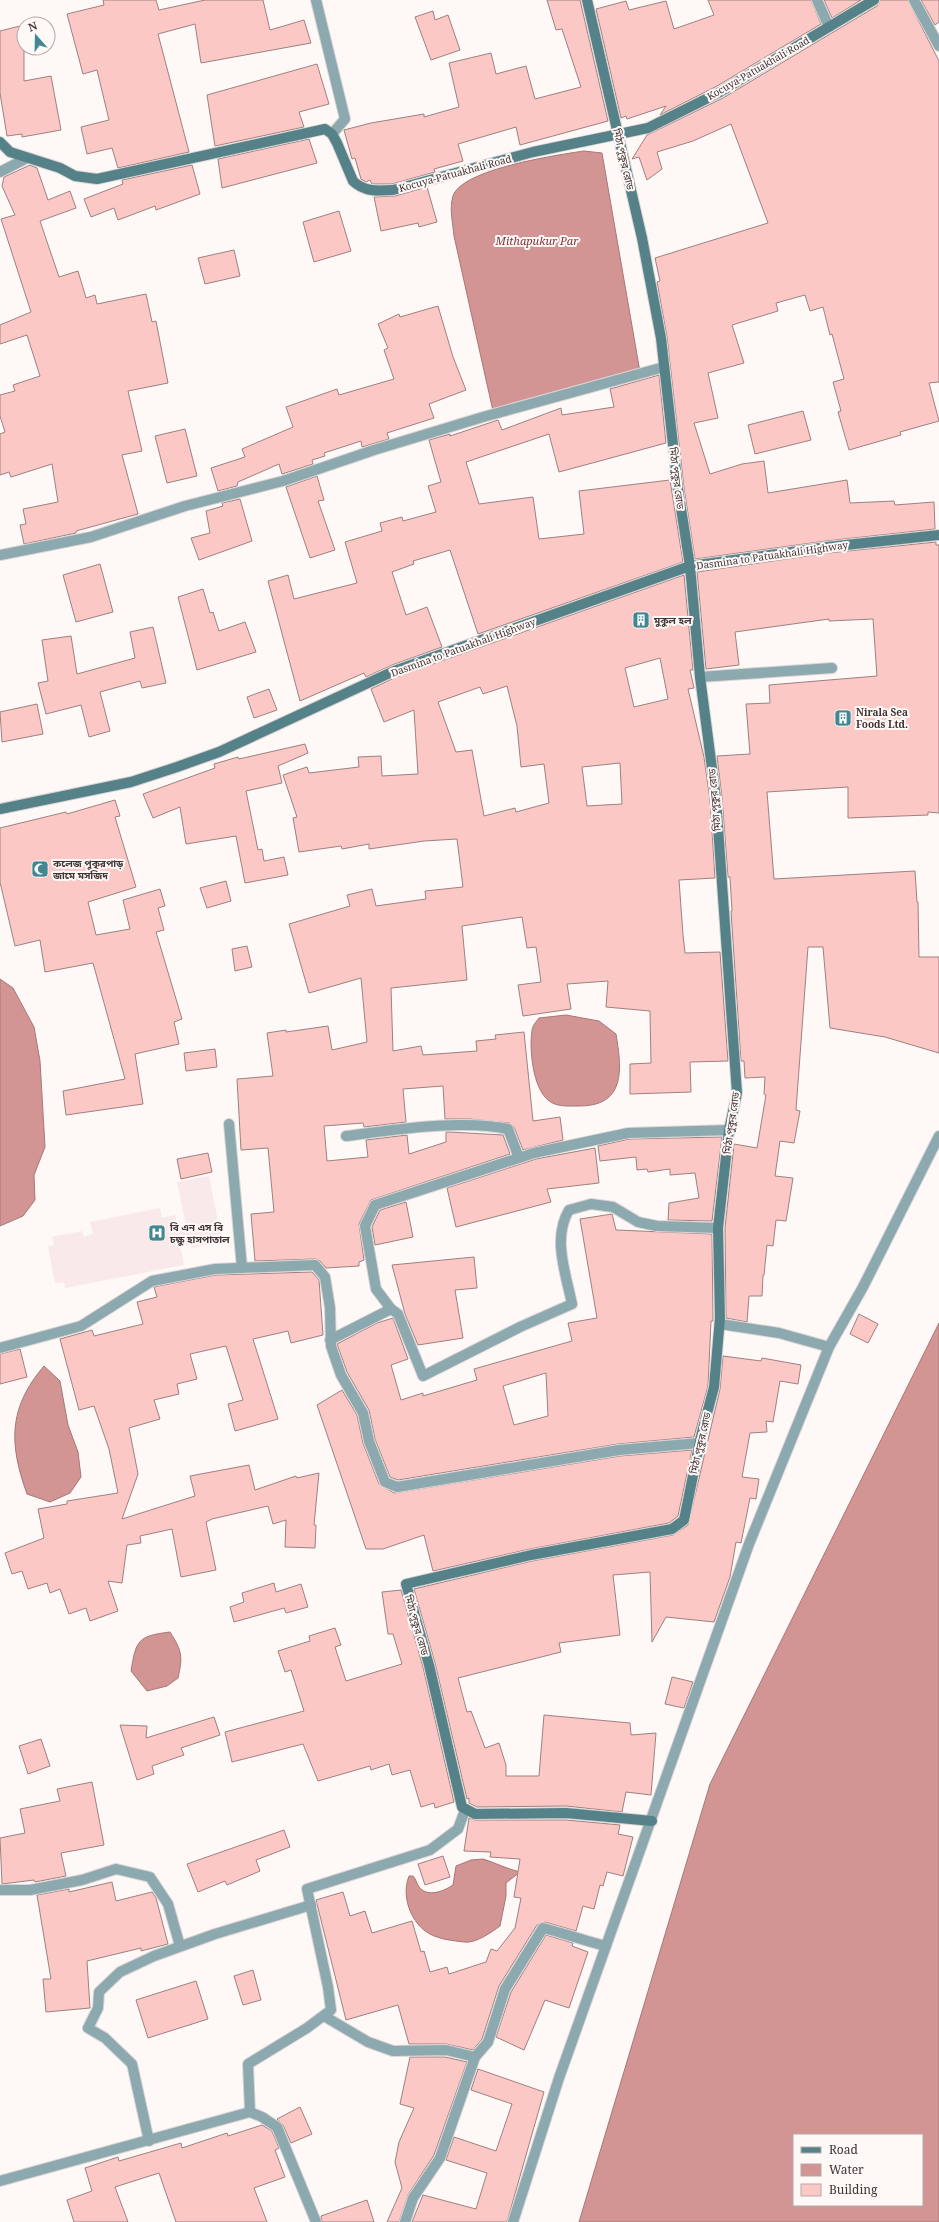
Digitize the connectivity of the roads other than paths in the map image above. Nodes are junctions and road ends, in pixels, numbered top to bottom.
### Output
1 (316, 0) edge
2 (587, 0) edge
3 (817, 0) edge
4 (874, 0) edge
5 (914, 0) edge
6 (829, 27) junction
7 (939, 46) edge
8 (332, 134) junction
9 (618, 134) junction
10 (0, 142) edge
11 (27, 158) junction
12 (0, 171) edge
13 (664, 367) junction
14 (939, 535) edge
15 (0, 555) edge
16 (690, 566) junction
17 (832, 668) dead end
18 (700, 677) junction
19 (0, 809) edge
20 (229, 1124) dead end
21 (729, 1130) junction
22 (346, 1136) dead end
23 (939, 1136) edge
24 (519, 1158) junction
25 (718, 1228) junction
26 (242, 1268) junction
27 (391, 1309) junction
28 (720, 1324) junction
29 (330, 1340) junction
30 (829, 1347) junction
31 (0, 1348) edge
32 (699, 1443) junction
33 (465, 1810) junction
34 (652, 1821) junction
35 (0, 1890) edge
36 (311, 1905) junction
37 (180, 1946) junction
38 (606, 1946) junction
39 (324, 2016) junction
40 (475, 2057) junction
41 (250, 2112) junction
42 (149, 2141) junction
43 (0, 2181) edge
44 (316, 2222) edge
45 (405, 2222) edge
46 (513, 2222) edge

1 - 8 street
2 - 9 street, মিঠা পুকুর রোড
3 - 6 street
4 - 6 street, Kocuya-Patuakhali Road
5 - 7 street
6 - 9 street, Kocuya-Patuakhali Road
8 - 9 street, Kocuya-Patuakhali Road
8 - 11 street
9 - 13 street, মিঠা পুকুর রোড
10 - 11 street
11 - 12 street
13 - 15 street
13 - 16 street, মিঠা পুকুর রোড
14 - 16 street, Dasmina to Patuakhali Highway
16 - 18 street, মিঠা পুকুর রোড
16 - 19 street, Dasmina to Patuakhali Highway
17 - 18 street
18 - 21 street, মিঠা পুকুর রোড
20 - 26 street
21 - 24 street
21 - 25 street, মিঠা পুকুর রোড
22 - 24 street
23 - 30 street
24 - 27 street
25 - 27 street
25 - 28 street, মিঠা পুকুর রোড
26 - 29 street
26 - 31 street
27 - 29 street
28 - 30 street
28 - 32 street, মিঠা পুকুর রোড
29 - 32 street
30 - 34 street
32 - 33 street, মিঠা পুকুর রোড
33 - 34 street
33 - 36 street
34 - 38 street
35 - 37 street
36 - 37 street
36 - 39 street
37 - 42 street
38 - 40 street
38 - 46 street
39 - 40 street
39 - 41 street
40 - 45 street
41 - 42 street
41 - 44 street
42 - 43 street

